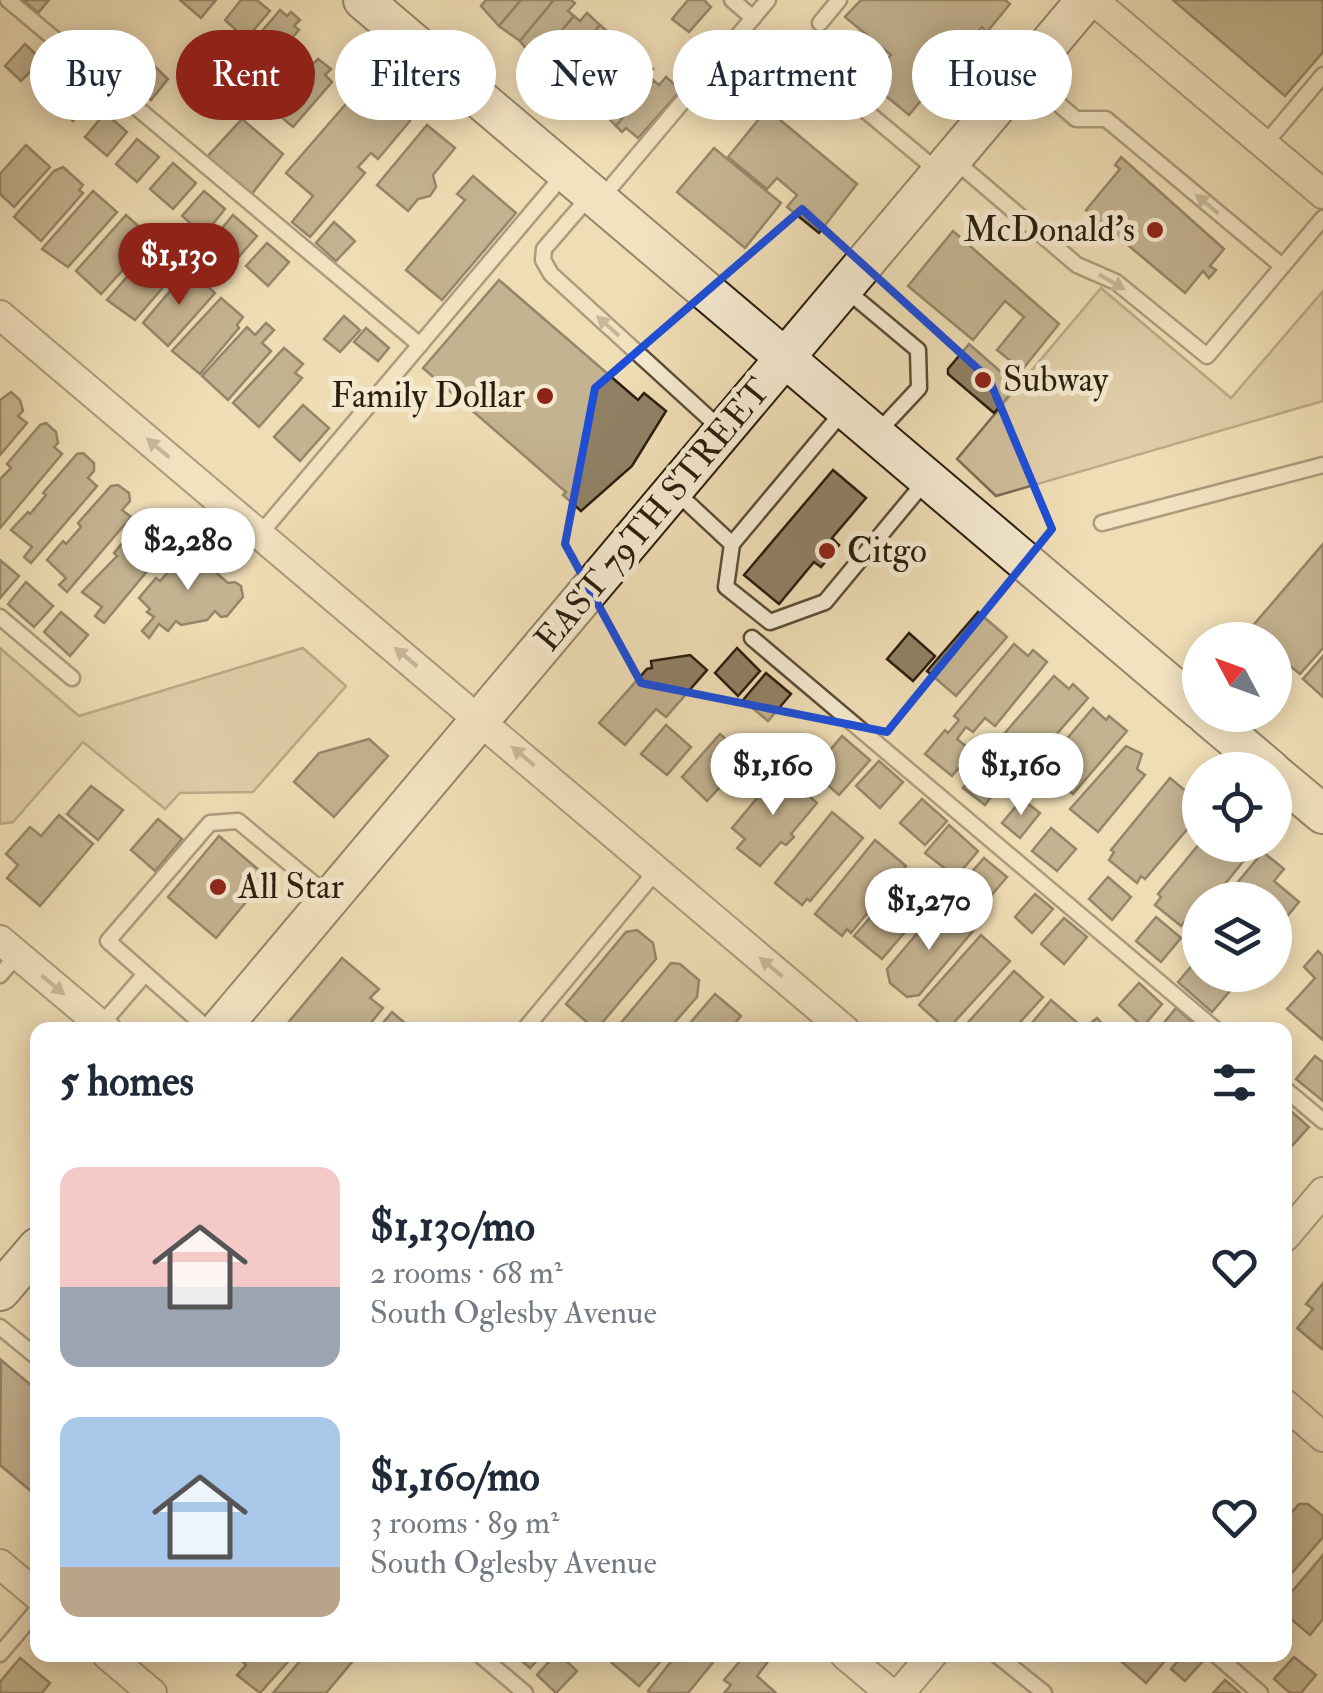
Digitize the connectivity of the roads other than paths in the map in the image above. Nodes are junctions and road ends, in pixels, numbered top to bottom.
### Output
1 (8, 0) edge
2 (362, 0) edge
3 (732, 0) edge
4 (768, 0) edge
5 (839, 0) edge
6 (1090, 0) edge
7 (753, 18) junction
8 (820, 23) dead end
9 (1063, 30) edge
10 (1323, 75) edge
11 (1072, 116) edge
12 (886, 120) edge
13 (985, 120) edge
14 (1264, 145) junction
15 (946, 166) junction
16 (586, 189) junction
17 (1323, 194) edge
18 (1323, 218) edge
19 (1282, 266) junction
20 (844, 288) junction
21 (0, 315) edge
22 (420, 345) junction
23 (786, 357) junction
24 (846, 408) junction
25 (724, 431) junction
26 (876, 434) junction
27 (1323, 465) edge
28 (928, 478) junction
29 (674, 490) junction
30 (1102, 523) dead end
31 (260, 534) junction
32 (732, 544) junction
33 (0, 617) edge
34 (752, 638) dead end
35 (72, 678) dead end
36 (1182, 695) edge
37 (480, 720) junction
38 (1226, 732) edge
39 (1249, 752) edge
40 (1292, 788) edge
41 (1323, 814) edge
42 (657, 870) junction
43 (331, 898) junction
44 (6, 956) edge
45 (145, 974) junction
46 (96, 1022) edge
47 (109, 1022) edge
48 (200, 1022) edge
49 (226, 1022) edge
50 (531, 1022) edge
51 (836, 1022) edge
52 (1207, 1022) edge
53 (1292, 1094) edge
54 (1323, 1121) edge
55 (1323, 1192) edge
56 (1292, 1229) edge
57 (30, 1256) edge
58 (0, 1291) edge
59 (0, 1327) edge
60 (30, 1351) edge
61 (1292, 1410) edge
62 (1323, 1437) edge
63 (0, 1564) edge
64 (30, 1589) edge
65 (30, 1618) edge
66 (0, 1654) edge
67 (115, 1662) edge
68 (488, 1662) edge
69 (853, 1662) edge
70 (926, 1662) edge
71 (1005, 1662) edge
72 (1224, 1662) edge
73 (152, 1693) edge
74 (525, 1693) edge
75 (890, 1693) edge
76 (900, 1693) edge
77 (1044, 1693) edge
78 (1260, 1693) edge

1 - 22 lane
2 - 16 main road
3 - 7 lane
4 - 7 lane
5 - 8 lane
6 - 9 main road, EAST 79TH STREET
6 - 14 street
7 - 16 lane
10 - 14 lane
19 -> 11 lane
12 - 15 lane
13 - 15 main road, EAST 79TH STREET
14 - 17 street
15 -> 19 lane
15 - 20 main road, EAST 79TH STREET
16 - 22 lane
16 - 23 main road
25 -> 16 lane
18 - 19 lane
20 - 23 main road, EAST 79TH STREET
20 - 26 lane
31 -> 21 street
22 - 31 lane
23 - 24 main road
23 - 25 main road, EAST 79TH STREET
24 - 26 main road
24 - 32 lane
25 - 29 main road, EAST 79TH STREET
26 - 28 main road
27 - 30 lane
28 - 32 lane
28 - 36 main road
29 - 32 lane
29 - 37 main road, EAST 79TH STREET
37 -> 31 street
33 - 35 lane
34 - 52 lane
42 -> 37 street
37 - 43 main road, EAST 79TH STREET
38 - 39 main road
40 - 41 main road
42 - 50 lane
51 -> 42 street
43 - 45 lane
43 - 49 main road, EAST 79TH STREET
44 -> 46 street
45 - 47 lane
45 - 48 lane
53 - 54 lane
55 - 56 street
57 - 58 main road
59 - 60 lane
61 - 62 street
63 - 64 street
65 - 66 lane
67 - 73 street
68 - 74 lane
69 - 75 street
70 - 76 street
71 - 77 lane
72 - 78 lane

